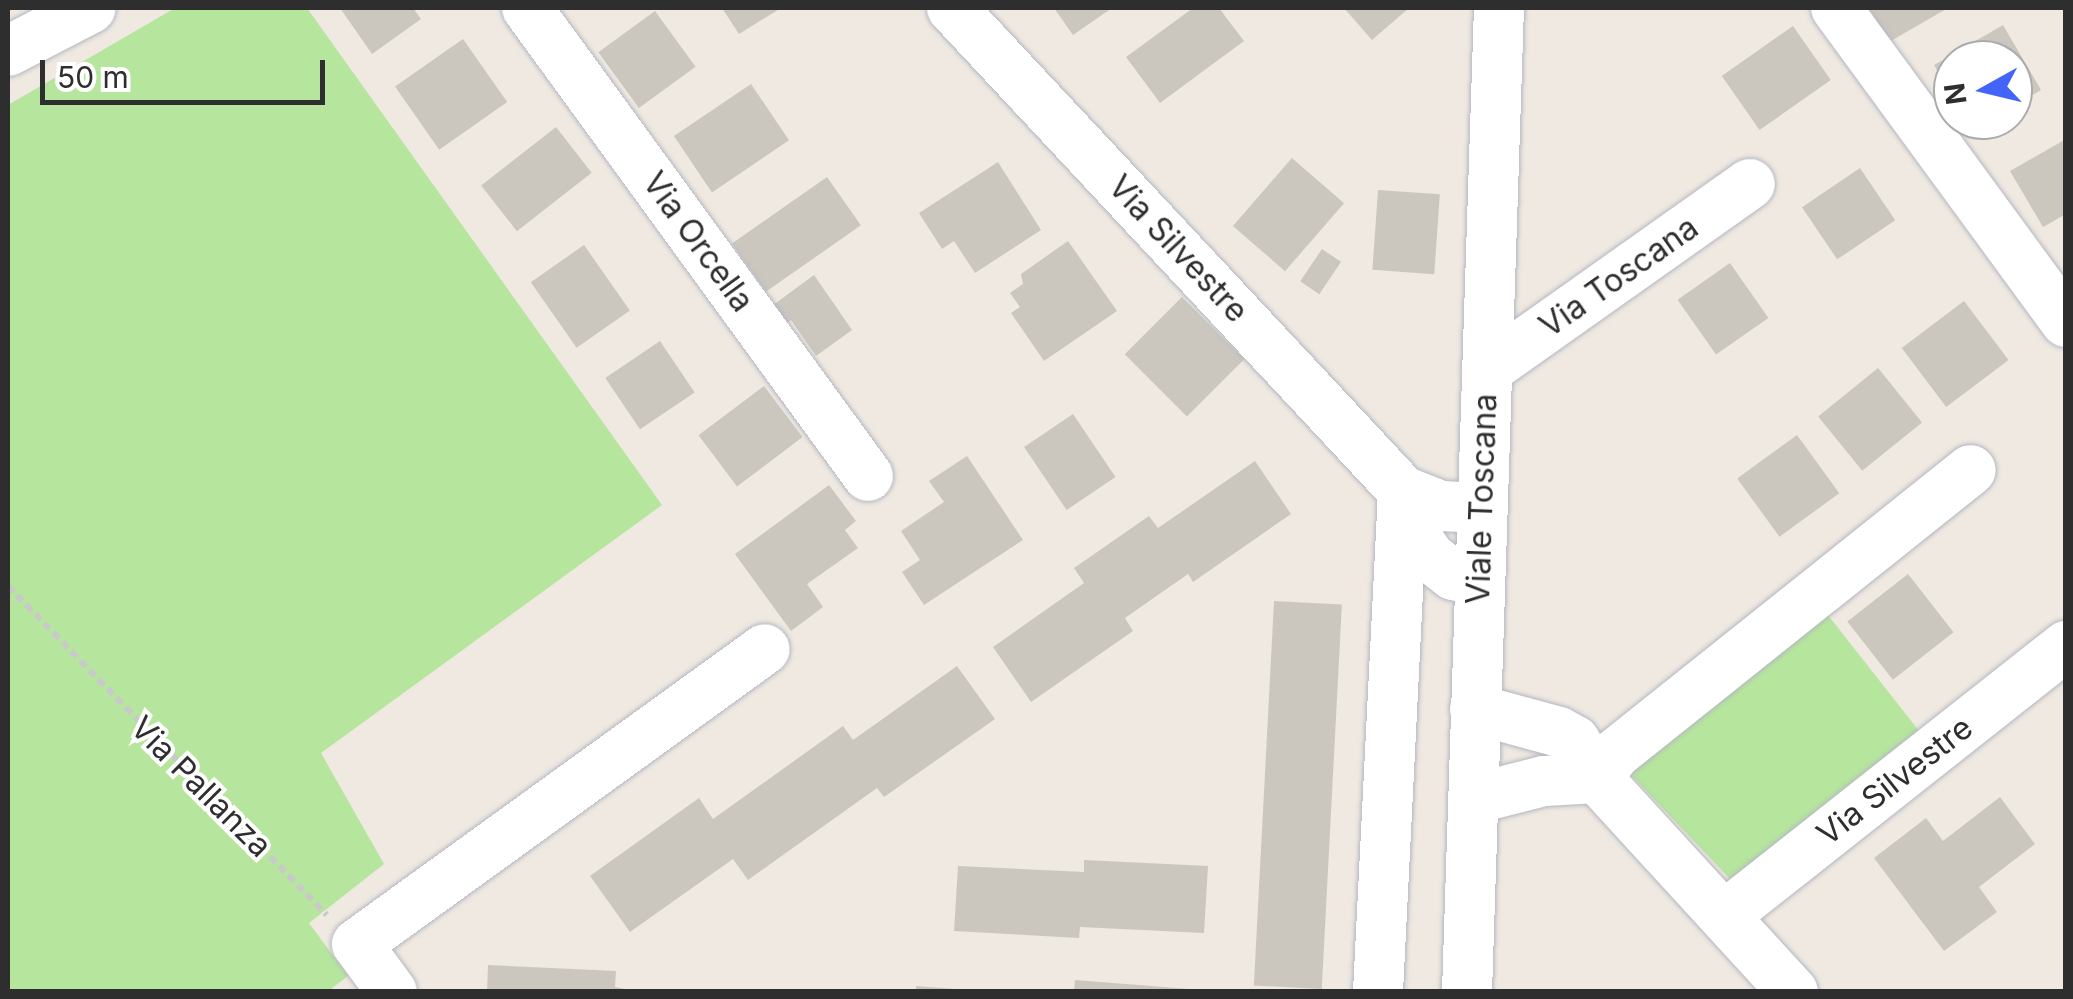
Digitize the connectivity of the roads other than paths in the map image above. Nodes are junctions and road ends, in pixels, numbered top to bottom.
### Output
1 (92, 8) edge
2 (527, 8) edge
3 (952, 8) edge
4 (1499, 8) edge
5 (1836, 8) edge
6 (8, 51) edge
7 (1750, 184) dead end
8 (2066, 322) edge
9 (1488, 370) junction
10 (1971, 470) dead end
11 (868, 476) dead end
12 (1403, 491) junction
13 (1482, 508) junction
14 (1479, 581) junction
15 (2066, 646) edge
16 (765, 649) dead end
17 (1475, 710) junction
18 (1596, 778) junction
19 (1473, 799) junction
20 (1724, 916) junction
21 (1378, 986) edge
22 (392, 992) edge
23 (1466, 992) edge
24 (1793, 992) edge

1 - 6 street
2 - 11 street, Via Orcella
3 - 12 street, Via Silvestre
4 - 9 street, Viale Toscana
5 - 8 street
7 - 9 street, Via Toscana
9 - 13 street, Viale Toscana
10 - 18 street
12 - 13 street, Via Silvestre
12 - 14 street, Via Silvestre
12 - 21 street
13 - 14 street, Viale Toscana
14 - 17 street, Viale Toscana
15 - 20 street, Via Silvestre
16 - 22 street
17 - 18 street
17 - 19 street, Viale Toscana
18 - 19 street
18 - 20 street
19 - 23 street, Viale Toscana
20 - 24 street

